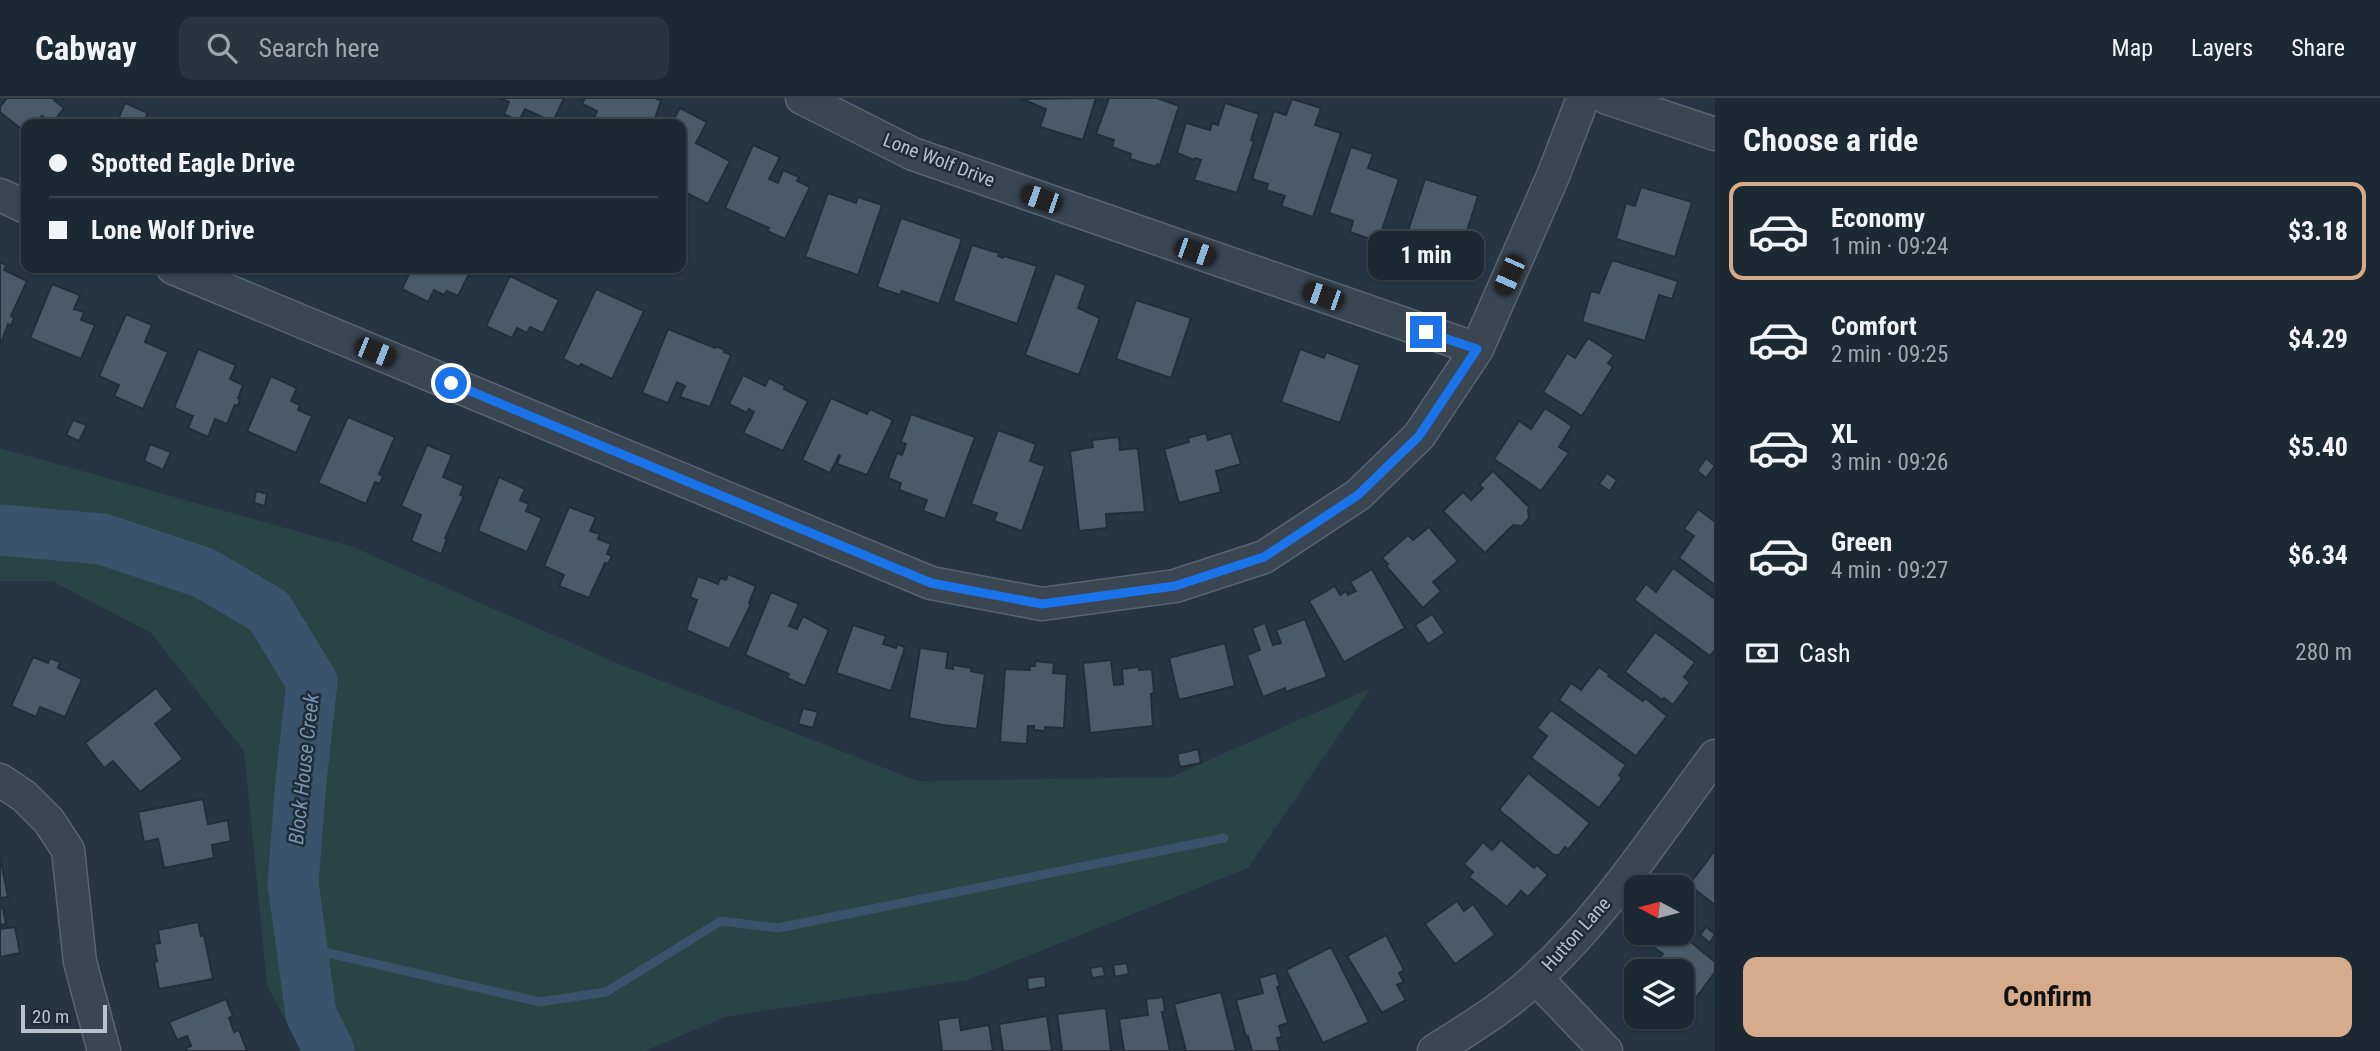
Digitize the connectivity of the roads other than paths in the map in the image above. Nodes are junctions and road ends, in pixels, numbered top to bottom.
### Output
1 (802, 98) edge
2 (1583, 98) edge
3 (1607, 98) edge
4 (1715, 134) edge
5 (0, 195) edge
6 (21, 205) edge
7 (185, 273) edge
8 (1477, 349) junction
9 (1715, 756) edge
10 (0, 780) edge
11 (1536, 978) junction
12 (104, 1051) edge
13 (1434, 1051) edge
14 (1606, 1051) edge

1 - 8 street, Lone Wolf Drive
2 - 8 street
3 - 4 street
5 - 6 street
7 - 8 street
9 - 11 street, Hutton Lane
10 - 12 street
11 - 13 street, Hutton Lane
11 - 14 street

